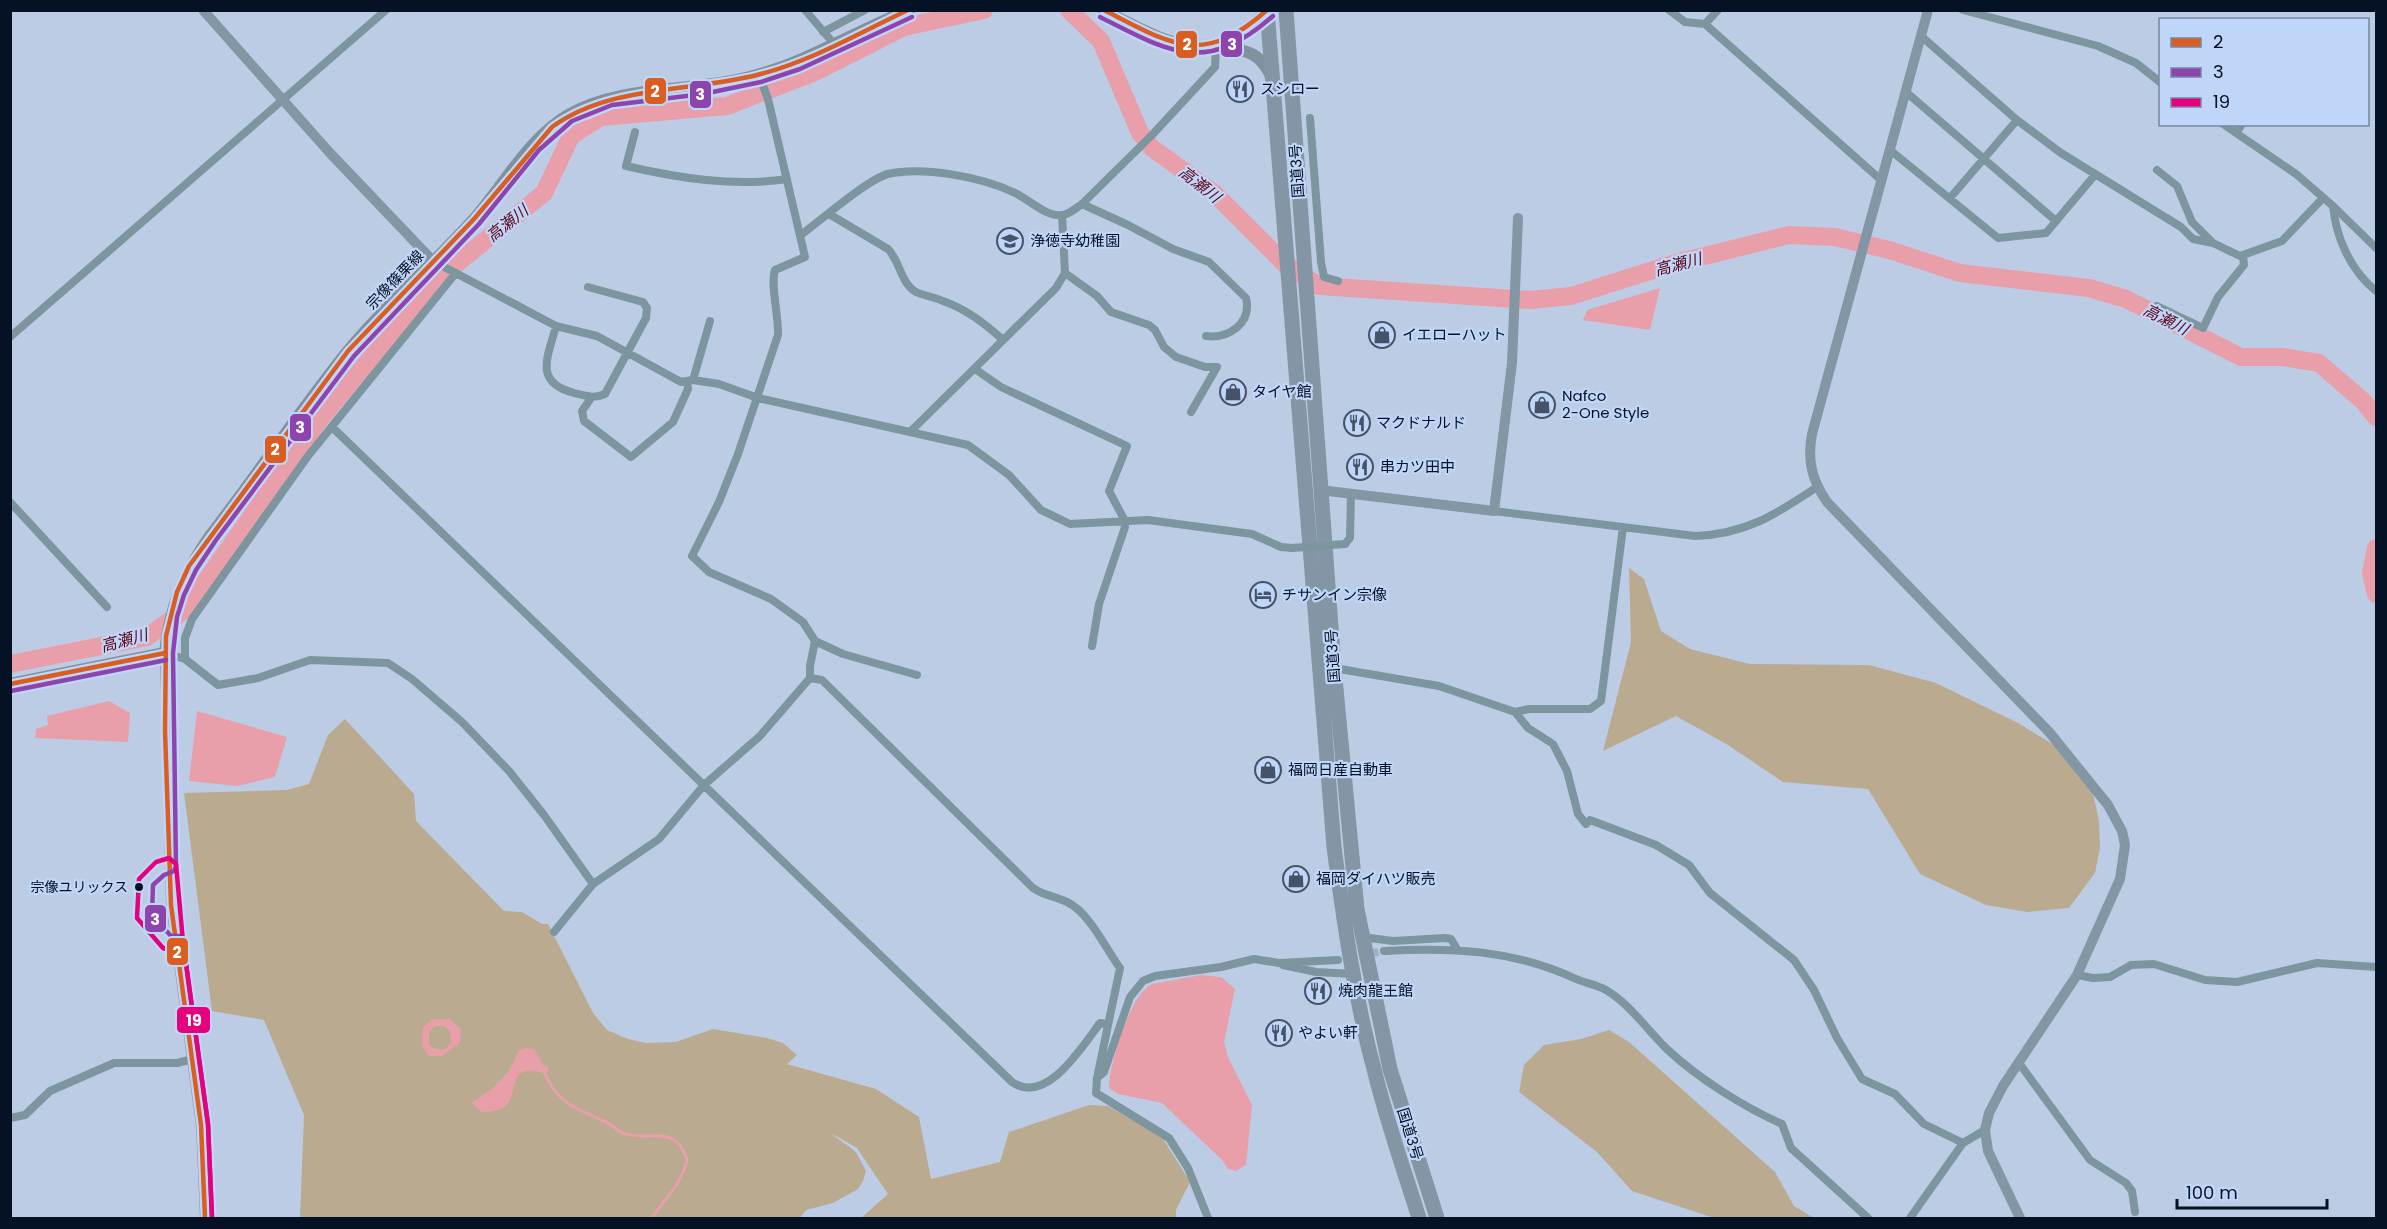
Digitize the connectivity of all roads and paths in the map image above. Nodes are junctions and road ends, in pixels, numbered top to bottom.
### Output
1 (203, 10) edge
2 (386, 10) edge
3 (805, 10) edge
4 (865, 10) edge
5 (909, 10) edge
6 (1103, 10) edge
7 (1286, 10) edge
8 (1669, 10) edge
9 (1718, 10) edge
10 (1928, 10) edge
11 (1268, 11) edge
12 (1966, 11) edge
13 (1706, 24) junction
14 (823, 32) junction
15 (1921, 36) junction
16 (835, 45) junction
17 (1216, 46) junction
18 (759, 75) junction
19 (1272, 78) junction
20 (2159, 81) edge
21 (1906, 92) junction
22 (284, 100) junction
23 (1310, 118) dead end
24 (2017, 120) junction
25 (2226, 126) edge
26 (2241, 126) edge
27 (635, 132) dead end
28 (2236, 133) junction
29 (1890, 150) junction
30 (1983, 159) junction
31 (2157, 170) dead end
32 (2094, 176) junction
33 (787, 179) junction
34 (1881, 180) junction
35 (1950, 198) junction
36 (2323, 198) junction
37 (1082, 204) junction
38 (2334, 206) junction
39 (829, 214) junction
40 (1062, 215) junction
41 (1518, 219) dead end
42 (2056, 221) junction
43 (802, 234) junction
44 (2213, 243) junction
45 (2376, 249) edge
46 (2243, 255) junction
47 (437, 263) junction
48 (454, 273) junction
49 (1065, 273) junction
50 (1338, 280) dead end
51 (588, 287) dead end
52 (2376, 291) edge
53 (2157, 306) dead end
54 (711, 321) dead end
55 (556, 326) junction
56 (1206, 336) dead end
57 (10, 337) edge
58 (1002, 339) junction
59 (627, 352) junction
60 (975, 369) junction
61 (690, 381) junction
62 (591, 398) junction
63 (758, 398) junction
64 (1191, 412) dead end
65 (332, 427) junction
66 (911, 430) junction
67 (1817, 487) junction
68 (1320, 490) junction
69 (1351, 494) junction
70 (10, 502) edge
71 (1494, 511) junction
72 (1124, 519) junction
73 (1623, 527) junction
74 (107, 607) dead end
75 (815, 641) junction
76 (1092, 646) dead end
77 (165, 653) junction
78 (185, 659) junction
79 (1334, 668) junction
80 (917, 675) dead end
81 (810, 678) junction
82 (10, 684) edge
83 (1515, 712) junction
84 (704, 785) junction
85 (593, 884) junction
86 (554, 932) dead end
87 (1361, 937) junction
88 (1456, 949) junction
89 (1384, 951) tunnel mouth
90 (1338, 960) tunnel mouth
91 (1279, 963) junction
92 (2376, 967) edge
93 (1353, 974) junction
94 (2077, 975) junction
95 (1108, 1024) junction
96 (193, 1059) junction
97 (2019, 1063) junction
98 (1097, 1078) junction
99 (10, 1118) edge
100 (1985, 1130) junction
101 (1963, 1143) junction
102 (2136, 1212) dead end
103 (205, 1218) edge
104 (1208, 1218) edge
105 (1419, 1218) edge
106 (1437, 1218) edge
107 (1868, 1218) edge
108 (1910, 1218) edge
109 (2020, 1218) edge

1 - 22 street
2 - 22 street
3 - 14 street
4 - 14 street
5 - 16 main road, 宗像篠栗線
6 - 17 main road
7 - 68 highway, 国道3号
8 - 13 street
9 - 13 street
10 - 15 street
11 - 17 main road
11 - 19 highway, 国道3号
12 - 20 street
13 - 34 street
14 - 16 street
15 - 21 street
15 - 24 street
16 - 18 main road, 宗像篠栗線
17 - 19 main road
17 - 37 street
18 - 33 street
18 - 47 main road, 宗像篠栗線
19 - 93 highway, 国道3号
21 - 29 street
21 - 30 street
22 - 47 street
22 - 57 street
23 - 50 street
24 - 30 street
24 - 32 street
25 - 28 street
26 - 28 street
27 - 33 street
28 - 36 street
29 - 34 street
29 - 35 street
30 - 35 street
30 - 42 street
31 - 44 street
32 - 42 street
32 - 44 street
33 - 43 street
34 - 67 street
35 - 42 street
36 - 38 street
36 - 46 street
37 - 40 street
37 - 56 street
38 - 45 street
38 - 52 street
39 - 40 street
39 - 43 street
39 - 58 street
40 - 49 street
41 - 71 street
43 - 63 street
44 - 46 street
46 - 53 street
47 - 48 street
47 - 77 main road, 宗像篠栗線
48 - 55 street
48 - 65 street
49 - 58 street
49 - 64 street
51 - 59 street
54 - 61 street
55 - 59 street
55 - 62 street
58 - 60 street
59 - 61 street
59 - 62 street
60 - 66 street
60 - 72 street
61 - 62 street
61 - 63 street
63 - 66 street
63 - 75 street
65 - 78 street
65 - 84 street
66 - 72 street
67 - 73 street
67 - 94 street
68 - 69 street
68 - 79 highway, 国道3号
69 - 71 street
69 - 72 street, bridge
70 - 74 street
71 - 73 street
72 - 76 street
73 - 83 street
75 - 80 street
75 - 81 street
77 - 78 street
77 - 82 main road
77 - 96 street
78 - 85 street
79 - 83 street
79 - 87 highway, 国道3号
81 - 84 street
81 - 95 street
83 - 101 street
84 - 85 street
84 - 95 street
85 - 86 street
87 - 88 street
87 - 106 highway, 国道3号
88 - 89 street
88 - 107 street
90 - 91 street
91 - 93 street
91 - 98 street
92 - 94 street
93 - 105 highway, 国道3号
94 - 97 street
95 - 98 street
96 - 99 street
96 - 103 street
97 - 100 street
97 - 102 street
98 - 104 street
100 - 101 street
100 - 109 street
101 - 108 street

